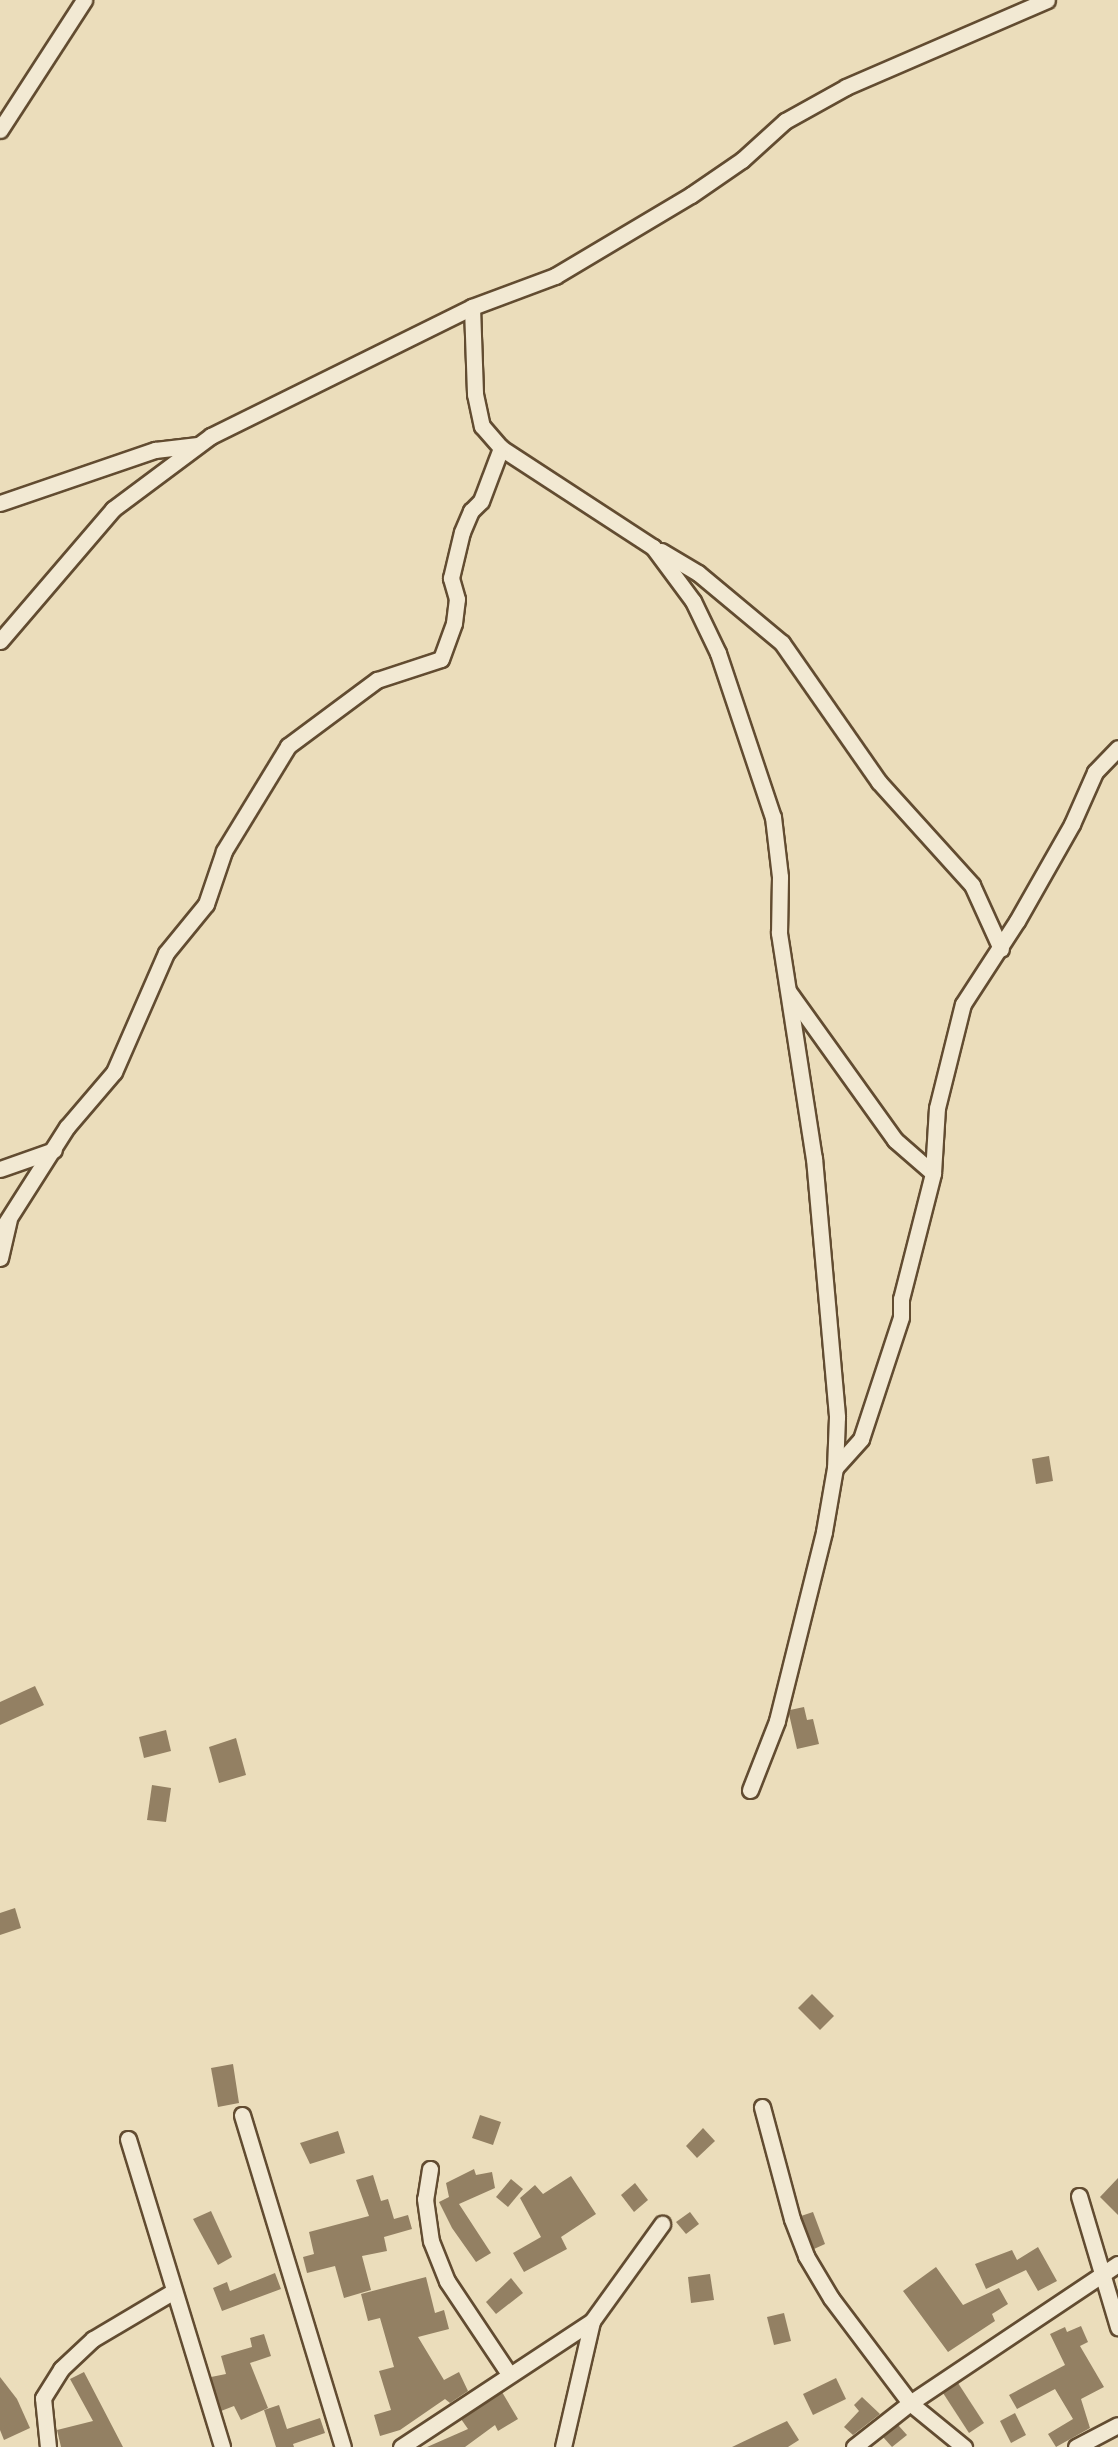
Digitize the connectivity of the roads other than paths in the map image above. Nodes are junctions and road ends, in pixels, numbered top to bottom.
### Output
1 (84, 0) edge
2 (1047, 0) edge
3 (0, 130) edge
4 (471, 307) junction
5 (199, 444) junction
6 (501, 448) junction
7 (0, 503) edge
8 (653, 547) junction
9 (0, 641) edge
10 (1118, 747) edge
11 (1001, 949) junction
12 (788, 990) junction
13 (54, 1150) junction
14 (0, 1169) edge
15 (933, 1173) junction
16 (10, 1216) junction
17 (0, 1232) edge
18 (0, 1258) edge
19 (835, 1468) junction
20 (750, 1790) dead end
21 (762, 2107) dead end
22 (242, 2115) dead end
23 (128, 2139) dead end
24 (430, 2169) dead end
25 (1079, 2196) dead end
26 (662, 2224) dead end
27 (1118, 2264) edge
28 (1102, 2278) junction
29 (174, 2291) junction
30 (592, 2321) junction
31 (1118, 2327) edge
32 (509, 2374) junction
33 (910, 2403) junction
34 (1118, 2425) edge
35 (48, 2447) edge
36 (222, 2447) edge
37 (343, 2447) edge
38 (401, 2447) edge
39 (562, 2447) edge
40 (854, 2447) edge
41 (964, 2447) edge
42 (1076, 2447) edge

1 - 3 street
2 - 4 street
4 - 5 street
4 - 6 street
5 - 7 street
5 - 9 street
6 - 8 street
6 - 13 street
8 - 11 street
8 - 12 street
10 - 11 street
11 - 15 street
12 - 15 street
12 - 19 street
13 - 14 street
13 - 16 street
15 - 19 street
16 - 17 street
16 - 18 street
19 - 20 street
21 - 33 street
22 - 37 street
23 - 29 street
24 - 32 street
25 - 28 street
26 - 30 street
27 - 28 street
28 - 31 street
28 - 33 street
29 - 35 street
29 - 36 street
30 - 32 street
30 - 39 street
32 - 38 street
33 - 40 street
33 - 41 street
34 - 42 street

